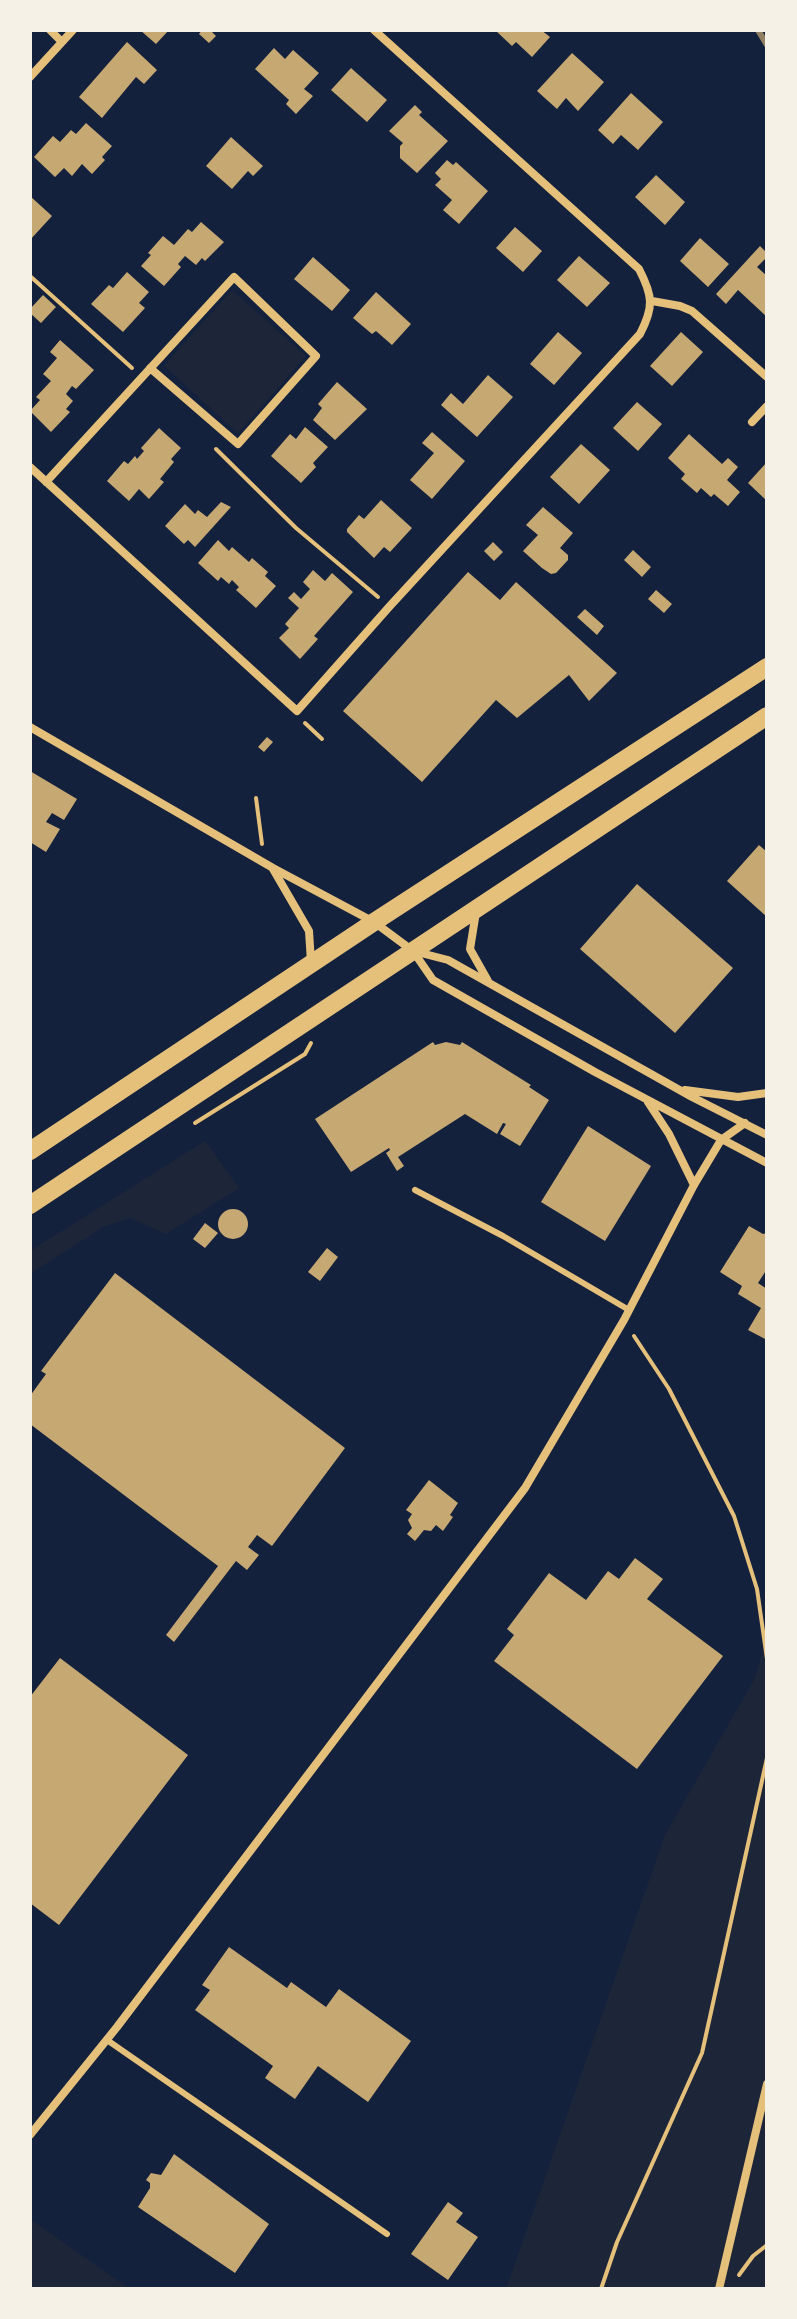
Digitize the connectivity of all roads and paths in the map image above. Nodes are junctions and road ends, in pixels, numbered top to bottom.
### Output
1 (50, 30) edge
2 (73, 30) edge
3 (374, 30) edge
4 (62, 42) junction
5 (30, 77) edge
6 (652, 301) junction
7 (150, 368) junction
8 (767, 377) edge
9 (767, 406) edge
10 (752, 422) dead end
11 (30, 467) edge
12 (46, 482) junction
13 (767, 667) edge
14 (767, 716) edge
15 (307, 726) dead end
16 (30, 727) edge
17 (322, 739) dead end
18 (256, 798) dead end
19 (260, 829) dead end
20 (273, 868) junction
21 (477, 907) junction
22 (374, 922) junction
23 (413, 951) junction
24 (311, 964) junction
25 (488, 982) junction
26 (677, 1088) junction
27 (767, 1093) edge
28 (647, 1100) junction
29 (745, 1123) junction
30 (767, 1135) edge
31 (721, 1140) junction
32 (30, 1151) edge
33 (767, 1163) edge
34 (694, 1185) junction
35 (415, 1190) dead end
36 (30, 1205) edge
37 (629, 1310) junction
38 (624, 1320) junction
39 (767, 1659) edge
40 (767, 1758) edge
41 (107, 2040) junction
42 (767, 2084) edge
43 (30, 2135) edge
44 (387, 2234) dead end
45 (767, 2245) edge
46 (739, 2275) dead end
47 (601, 2289) edge
48 (719, 2289) edge

1 - 4 street
2 - 4 street
3 - 6 street
4 - 5 street
6 - 8 street
6 - 12 street
7 - 7 street
7 - 12 street
9 - 10 street
11 - 12 street
13 - 22 main road
14 - 21 main road
15 - 17 path
16 - 20 street
18 - 19 path
20 - 22 street
20 - 24 street
21 - 23 main road
21 - 25 street
22 - 23 street
22 - 24 main road
23 - 25 street
23 - 28 street
23 - 36 main road
24 - 32 main road
25 - 26 street
26 - 27 street
26 - 29 street
28 - 31 street
28 - 34 street
29 - 30 street
29 - 31 street
31 - 33 street
31 - 34 street
34 - 37 street
35 - 37 lane
37 - 38 street
38 - 39 path
38 - 41 street
40 - 47 path
41 - 43 street
41 - 44 lane
42 - 48 street
45 - 46 path

